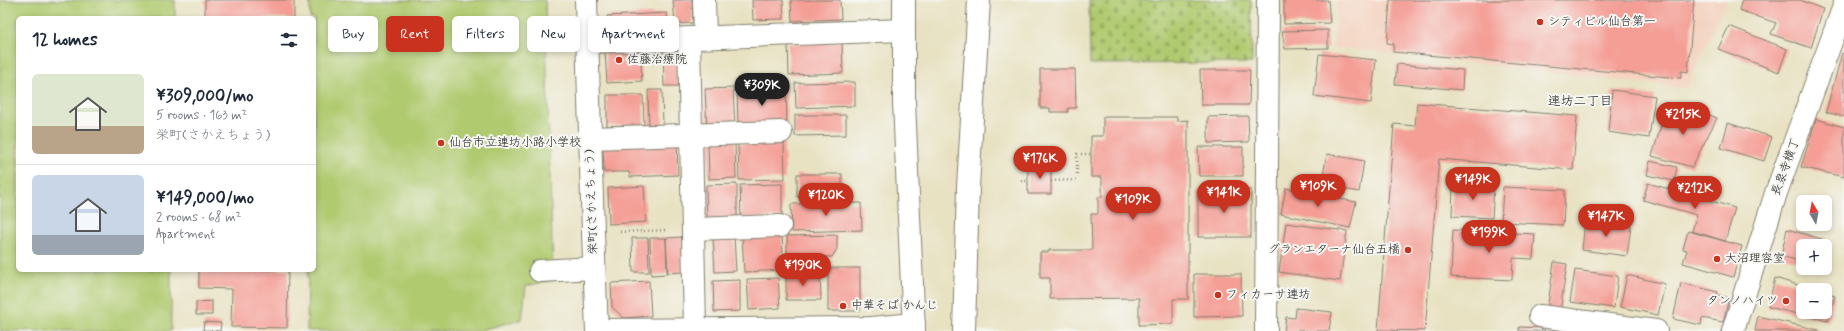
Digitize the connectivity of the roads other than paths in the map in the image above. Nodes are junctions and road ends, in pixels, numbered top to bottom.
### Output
1 (586, 0) edge
2 (704, 0) edge
3 (904, 0) edge
4 (979, 0) edge
5 (1268, 0) edge
6 (1844, 6) edge
7 (904, 30) junction
8 (697, 37) junction
9 (679, 38) edge
10 (588, 42) edge
11 (588, 52) edge
12 (781, 132) dead end
13 (691, 135) junction
14 (590, 138) junction
15 (780, 226) dead end
16 (694, 229) junction
17 (594, 268) junction
18 (540, 271) dead end
19 (1540, 316) dead end
20 (914, 328) edge
21 (695, 330) junction
22 (597, 331) edge
23 (964, 331) edge
24 (1266, 331) edge
25 (1656, 331) edge
26 (1733, 331) edge

1 - 10 street, 栄町(さかえちょう)
2 - 8 street
3 - 7 street
4 - 23 street
5 - 24 street
6 - 26 street, 長泉寺横丁
7 - 8 street
7 - 20 street
8 - 9 street
8 - 13 street
11 - 14 street, 栄町(さかえちょう)
12 - 13 street
13 - 14 street
13 - 16 street
14 - 17 street, 栄町(さかえちょう)
15 - 16 street
16 - 21 street
17 - 18 street
17 - 22 street, 栄町(さかえちょう)
19 - 25 street
20 - 21 street
21 - 22 street

